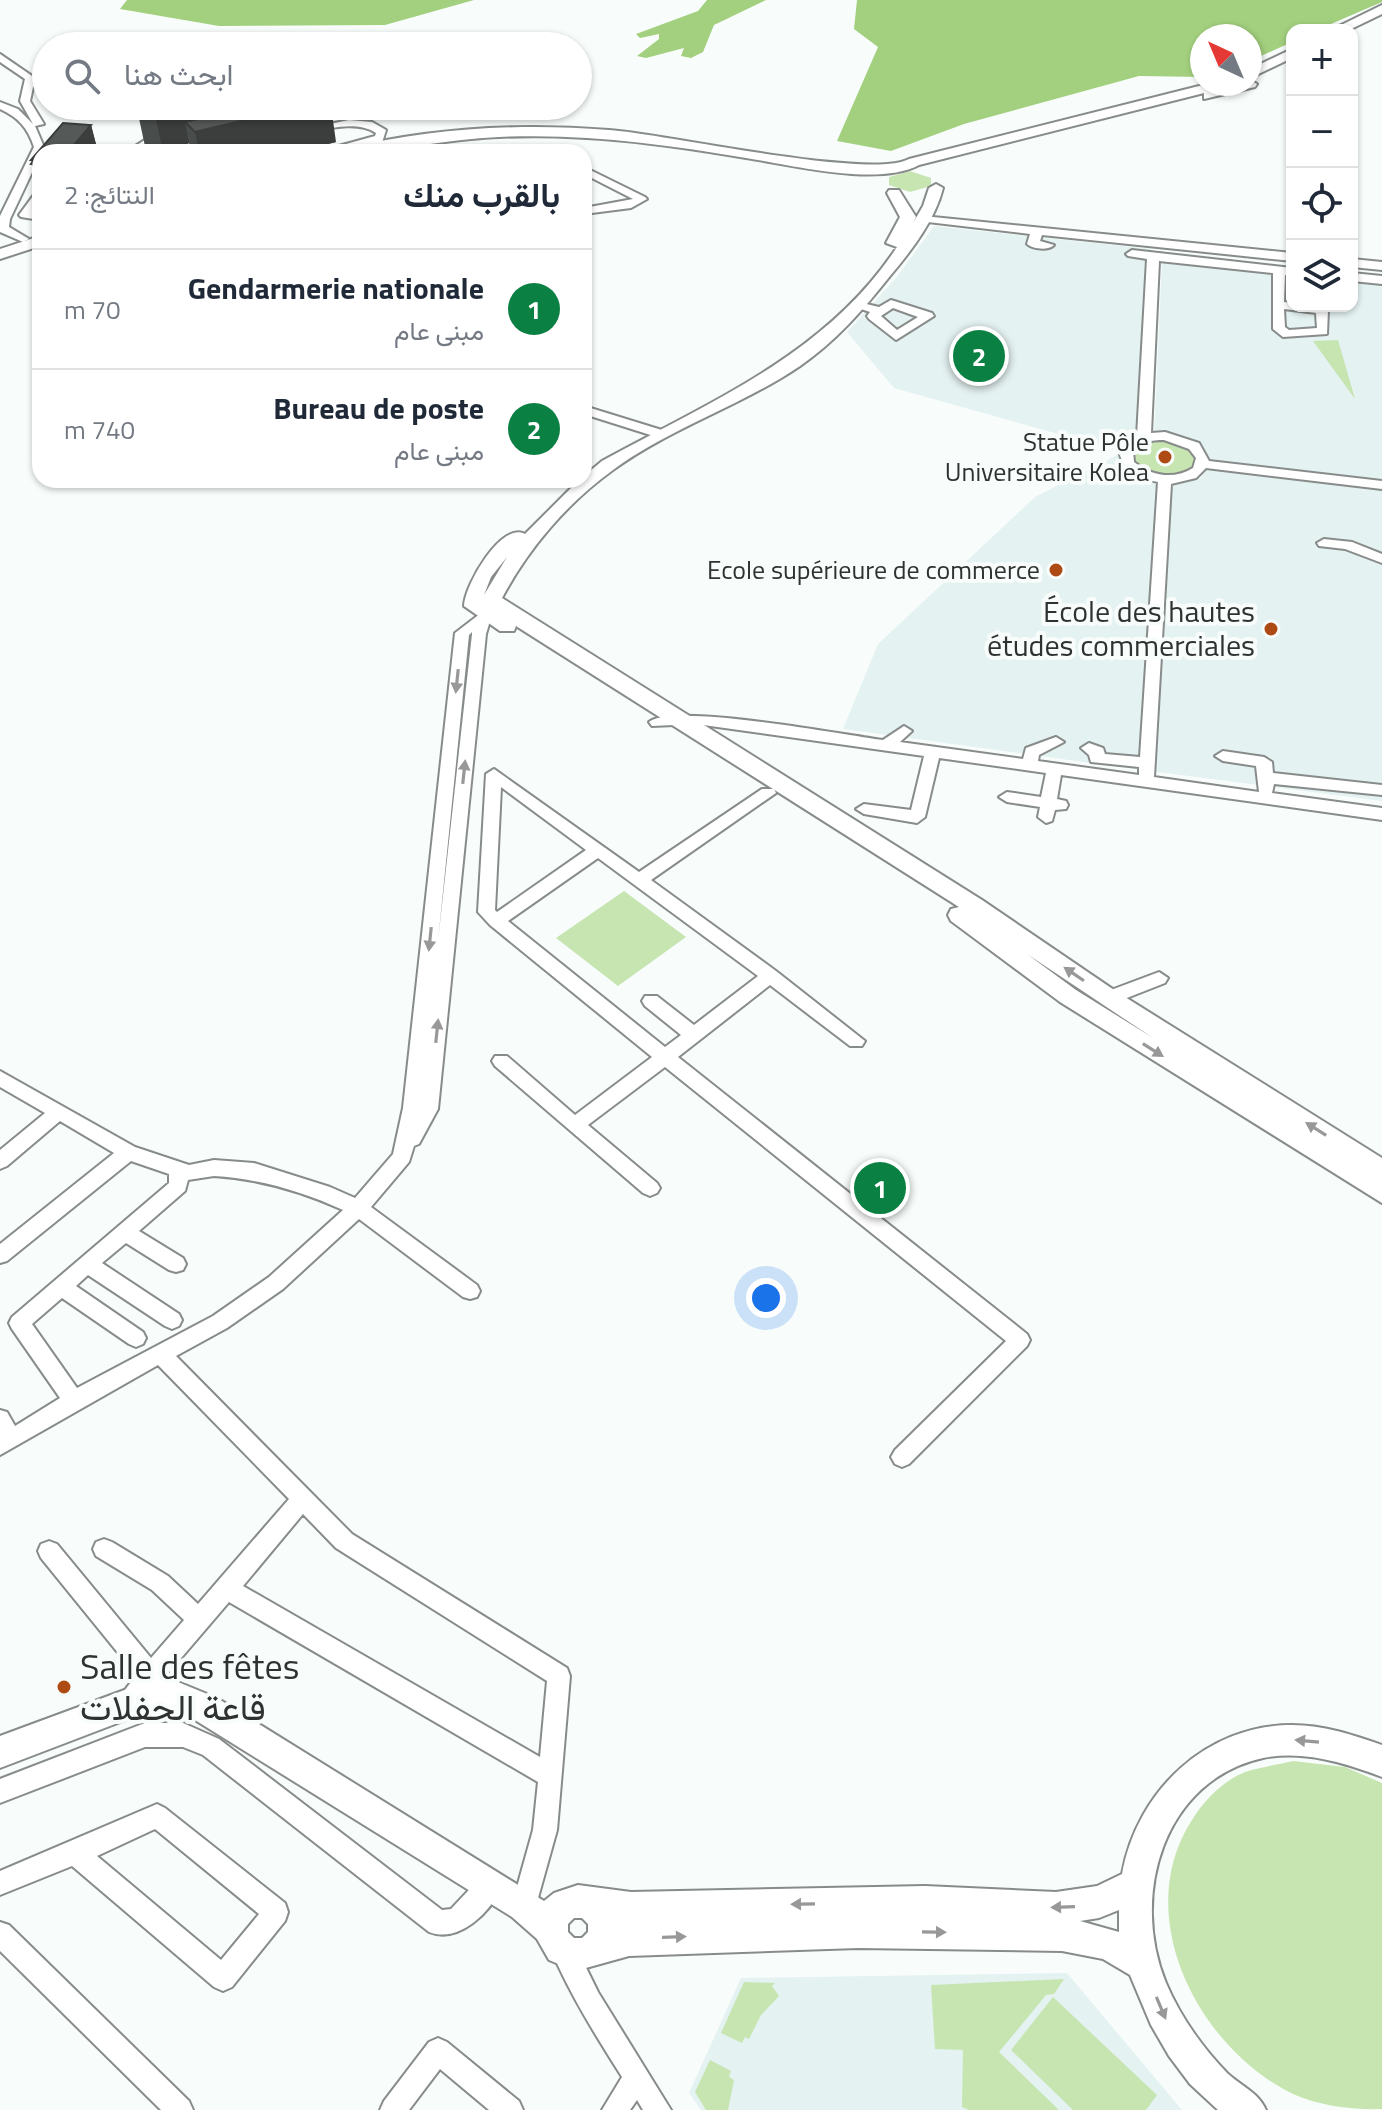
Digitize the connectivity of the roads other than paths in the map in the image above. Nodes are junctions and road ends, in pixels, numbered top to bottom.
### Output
1 (1382, 9) edge
2 (1382, 19) edge
3 (1351, 24) edge
4 (1358, 31) edge
5 (1286, 56) edge
6 (0, 57) edge
7 (1286, 67) edge
8 (1262, 68) edge
9 (1262, 78) edge
10 (1190, 93) edge
11 (1204, 96) edge
12 (0, 105) edge
13 (32, 112) edge
14 (37, 120) edge
15 (189, 120) edge
16 (333, 120) edge
17 (333, 120) edge
18 (389, 120) edge
19 (226, 129) edge
20 (301, 130) dead end
21 (38, 144) edge
22 (41, 144) edge
23 (145, 144) edge
24 (199, 144) edge
25 (369, 144) edge
26 (371, 144) edge
27 (387, 144) edge
28 (398, 144) edge
29 (32, 166) edge
30 (898, 169) junction
31 (592, 174) edge
32 (945, 180) junction
33 (876, 184) dead end
34 (894, 193) junction
35 (592, 210) edge
36 (923, 219) junction
37 (1037, 231) junction
38 (32, 236) edge
39 (23, 239) junction
40 (32, 244) edge
41 (1048, 245) dead end
42 (0, 246) edge
43 (0, 254) edge
44 (1132, 254) dead end
45 (1286, 256) edge
46 (1153, 257) junction
47 (1358, 264) edge
48 (1382, 266) edge
49 (1286, 271) edge
50 (1358, 278) edge
51 (1382, 280) edge
52 (1278, 305) dead end
53 (858, 306) junction
54 (908, 310) junction
55 (881, 311) junction
56 (886, 326) junction
57 (592, 413) edge
58 (654, 432) junction
59 (1144, 437) junction
60 (592, 464) edge
61 (1202, 464) junction
62 (592, 478) edge
63 (1165, 479) junction
64 (1382, 485) edge
65 (564, 488) edge
66 (581, 488) edge
67 (1324, 543) dead end
68 (1382, 559) edge
69 (491, 609) junction
70 (668, 720) junction
71 (904, 731) dead end
72 (1056, 742) dead end
73 (884, 747) junction
74 (1089, 748) dead end
75 (932, 754) junction
76 (1223, 756) dead end
77 (1147, 763) junction
78 (1029, 767) junction
79 (1054, 770) junction
80 (1265, 778) junction
81 (1146, 782) junction
82 (1382, 790) edge
83 (768, 793) junction
84 (1007, 797) dead end
85 (1266, 798) junction
86 (864, 809) dead end
87 (1382, 814) edge
88 (598, 850) junction
89 (639, 880) junction
90 (496, 921) junction
91 (770, 976) junction
92 (1159, 978) dead end
93 (1109, 998) junction
94 (651, 1001) dead end
95 (694, 1035) junction
96 (856, 1041) dead end
97 (665, 1057) junction
98 (501, 1061) dead end
99 (0, 1078) edge
100 (57, 1113) junction
101 (575, 1125) junction
102 (128, 1152) junction
103 (0, 1161) edge
104 (179, 1170) junction
105 (1382, 1171) edge
106 (650, 1188) dead end
107 (1382, 1193) edge
108 (358, 1208) junction
109 (124, 1232) junction
110 (0, 1255) edge
111 (86, 1263) junction
112 (176, 1264) dead end
113 (60, 1286) junction
114 (470, 1291) dead end
115 (172, 1320) dead end
116 (136, 1338) dead end
117 (160, 1353) junction
118 (74, 1400) junction
119 (0, 1419) edge
120 (6, 1443) edge
121 (902, 1457) dead end
122 (302, 1500) junction
123 (104, 1549) dead end
124 (49, 1551) dead end
125 (226, 1588) junction
126 (199, 1619) junction
127 (146, 1690) junction
128 (0, 1752) edge
129 (1382, 1761) edge
130 (550, 1776) junction
131 (0, 1791) edge
132 (75, 1853) junction
133 (0, 1883) edge
134 (1136, 1884) junction
135 (490, 1886) junction
136 (524, 1905) junction
137 (574, 1928) junction
138 (0, 1934) edge
139 (1143, 1964) junction
140 (637, 2077) junction
141 (180, 2110) edge
142 (393, 2110) edge
143 (510, 2110) edge
144 (615, 2110) edge
145 (658, 2110) edge
146 (1248, 2110) edge

1 - 3 main road
2 - 4 main road
5 - 8 main road
6 - 13 street
7 - 9 main road
10 - 30 main road
11 - 32 main road
12 - 21 street
14 - 22 street
15 - 23 street
16 - 20 street
17 - 25 street
18 - 26 street
19 - 24 street
27 - 30 main road
28 - 33 main road
29 - 39 street
30 - 32 main road
30 - 34 main road
31 - 35 street
32 - 34 main road
32 - 36 main road
34 - 58 main road
36 - 37 street
36 - 53 main road
37 - 41 street
37 - 45 street
38 - 39 main road
39 - 42 main road
40 - 43 main road
44 - 46 street
46 - 49 street
46 - 59 street
47 - 48 street
49 - 52 street
50 - 51 street
53 - 55 street
53 - 58 main road
54 - 55 street
54 - 56 street
54 - 56 street
55 - 56 street
57 - 58 street
58 - 60 main road
58 - 62 main road
59 - 61 street
59 - 63 street
61 - 63 street
61 - 64 street
63 - 77 street
65 - 69 main road
66 - 69 main road
67 - 68 street
69 - 70 main road
69 - 108 street
70 - 73 street
70 - 83 main road
93 -> 70 main road
71 - 73 street
72 - 78 street
73 - 75 street
74 - 77 street
75 - 78 street
75 - 86 street
76 - 80 street
77 - 81 street
78 - 79 street
79 - 81 street
79 - 84 street
80 - 82 street
80 - 85 street
81 - 85 street
83 - 89 street
83 -> 107 main road
85 - 87 street
88 - 89 street
88 - 90 street
88 - 90 street
89 - 91 street
90 - 97 street
91 - 95 street
91 - 96 street
92 - 93 street
105 -> 93 main road
94 - 95 street
95 - 97 street
97 - 101 street
97 - 121 street
98 - 101 street
99 - 100 street
100 - 102 street
100 - 103 street
101 - 106 street
102 - 104 street
102 - 110 street
104 - 108 street
104 - 109 street
108 - 114 street
108 - 117 street
109 - 111 street
109 - 112 street
111 - 113 street
111 - 115 street
113 - 116 street
113 - 118 street
117 - 118 street
117 - 122 street
118 - 120 street
119 - 120 street
122 - 125 street
122 - 130 street
123 - 126 street
124 - 127 street
125 - 126 street
125 - 130 street
126 - 127 street
127 - 128 main road
127 - 135 main road
129 -> 134 main road
130 - 136 street
131 - 135 street
132 - 132 street
132 - 133 street
134 -> 137 main road
134 - 139 main road
135 - 136 main road
136 - 137 main road
137 -> 139 main road
137 - 140 street
138 - 141 street
139 -> 146 main road
140 - 144 street
140 - 145 street
142 - 143 street

